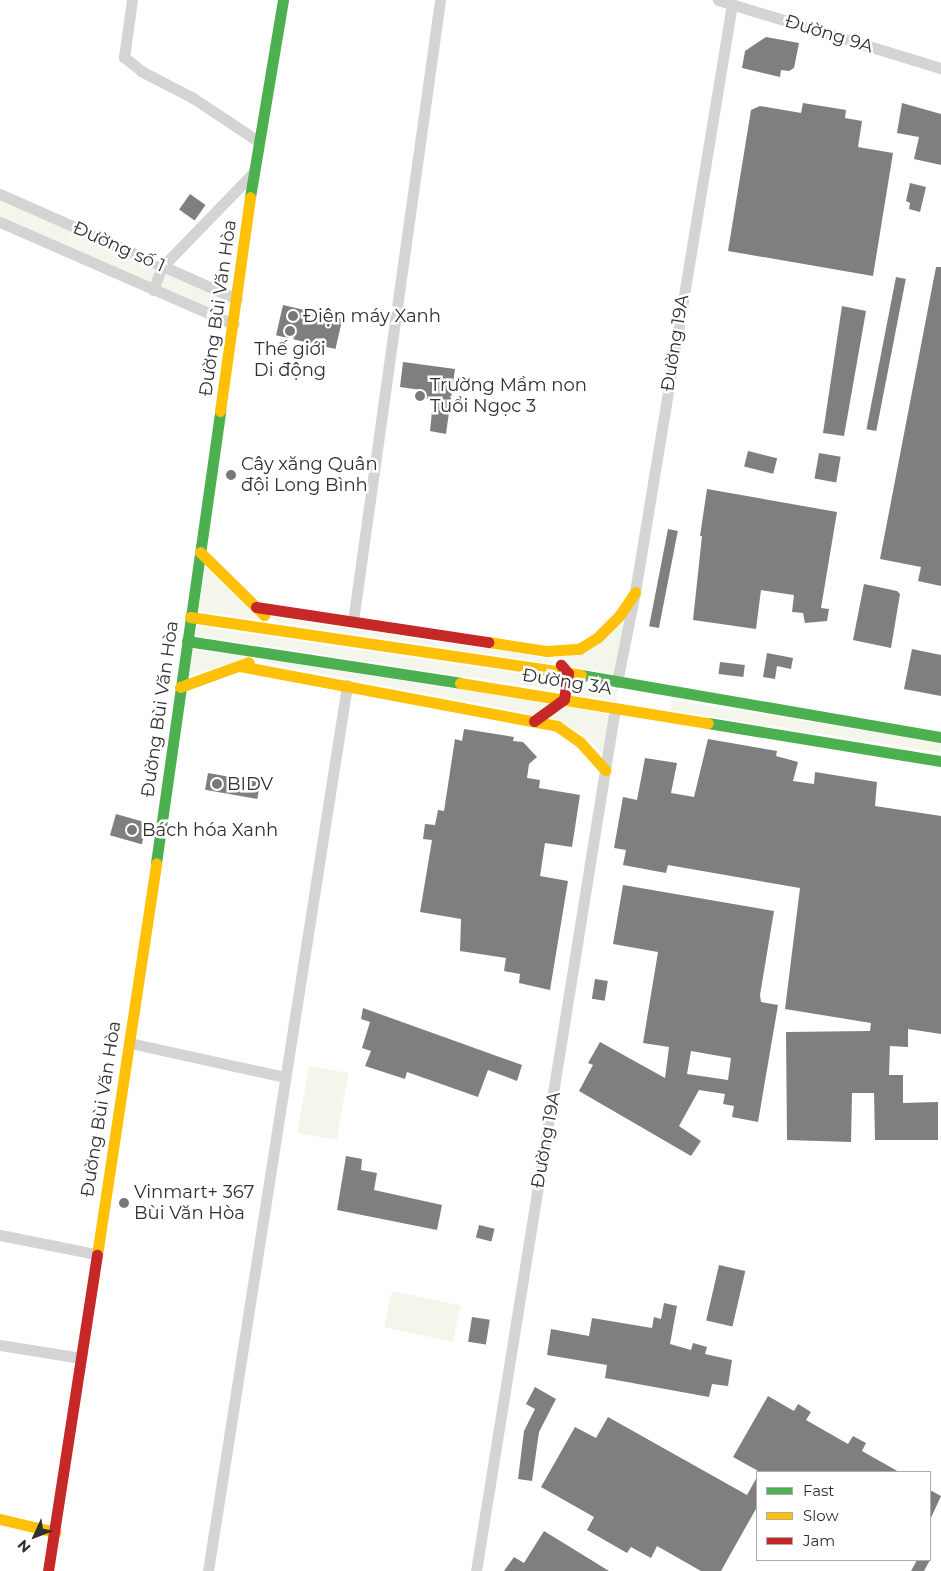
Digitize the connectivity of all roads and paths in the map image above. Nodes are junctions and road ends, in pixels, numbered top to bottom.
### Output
1 (132, 0) edge
2 (283, 0) edge
3 (440, 0) edge
4 (718, 0) edge
5 (732, 4) junction
6 (941, 68) edge
7 (258, 141) junction
8 (254, 172) junction
9 (0, 194) edge
10 (0, 222) edge
11 (162, 267) junction
12 (153, 290) junction
13 (238, 299) junction
14 (234, 324) junction
15 (200, 552) junction
16 (635, 592) junction
17 (256, 607) junction
18 (190, 617) junction
19 (353, 621) junction
20 (277, 630) junction
21 (187, 641) junction
22 (547, 651) junction
23 (275, 653) junction
24 (240, 666) junction
25 (568, 673) junction
26 (347, 685) junction
27 (180, 687) junction
28 (616, 695) junction
29 (564, 699) junction
30 (534, 721) junction
31 (941, 737) edge
32 (941, 762) edge
33 (605, 770) junction
34 (130, 1043) junction
35 (285, 1077) junction
36 (0, 1235) edge
37 (96, 1254) junction
38 (0, 1346) edge
39 (81, 1358) junction
40 (0, 1519) edge
41 (55, 1532) junction
42 (48, 1571) edge
43 (208, 1571) edge
44 (476, 1571) edge

1 - 7 street
2 - 7 street, Đường Bùi Văn Hòa
3 - 19 street
4 - 5 street, Đường 9A
5 - 6 street, Đường 9A
5 - 16 street, Đường 19A
7 - 8 street, Đường Bùi Văn Hòa
8 - 11 street
8 - 13 street, Đường Bùi Văn Hòa
9 - 11 street, Đường số 1
10 - 12 street, Đường số 1
11 - 12 street
11 - 13 street, Đường số 1
12 - 14 street, Đường số 1
13 - 14 street, Đường Bùi Văn Hòa
14 - 15 street, Đường Bùi Văn Hòa
15 - 17 street
15 - 18 street, Đường Bùi Văn Hòa
16 - 22 street, Đường 3A
16 - 28 street, Đường 19A
17 - 19 street, Đường 3A
17 - 20 street
18 - 20 street, Đường 3A
18 - 21 street, Đường Bùi Văn Hòa
19 - 22 street, Đường 3A
20 - 25 street, Đường 3A
21 - 23 street, Đường 3A
21 - 27 street, Đường Bùi Văn Hòa
22 - 25 street
23 - 24 street
23 - 29 street, Đường 3A
24 - 26 street
24 - 27 street
25 - 28 street, Đường 3A
25 - 29 street
26 - 30 street
26 - 35 street
27 - 34 street, Đường Bùi Văn Hòa
28 - 29 street, Đường 3A
28 - 31 street, Đường 3A
28 - 32 street, Đường 3A
28 - 33 street, Đường 19A
29 - 30 street
30 - 33 street
33 - 44 street, Đường 19A
34 - 35 street
34 - 37 street, Đường Bùi Văn Hòa
35 - 43 street
36 - 37 street
37 - 39 street, Đường Bùi Văn Hòa
38 - 39 street
39 - 41 street, Đường Bùi Văn Hòa
40 - 41 street
41 - 42 street, Đường Bùi Văn Hòa

